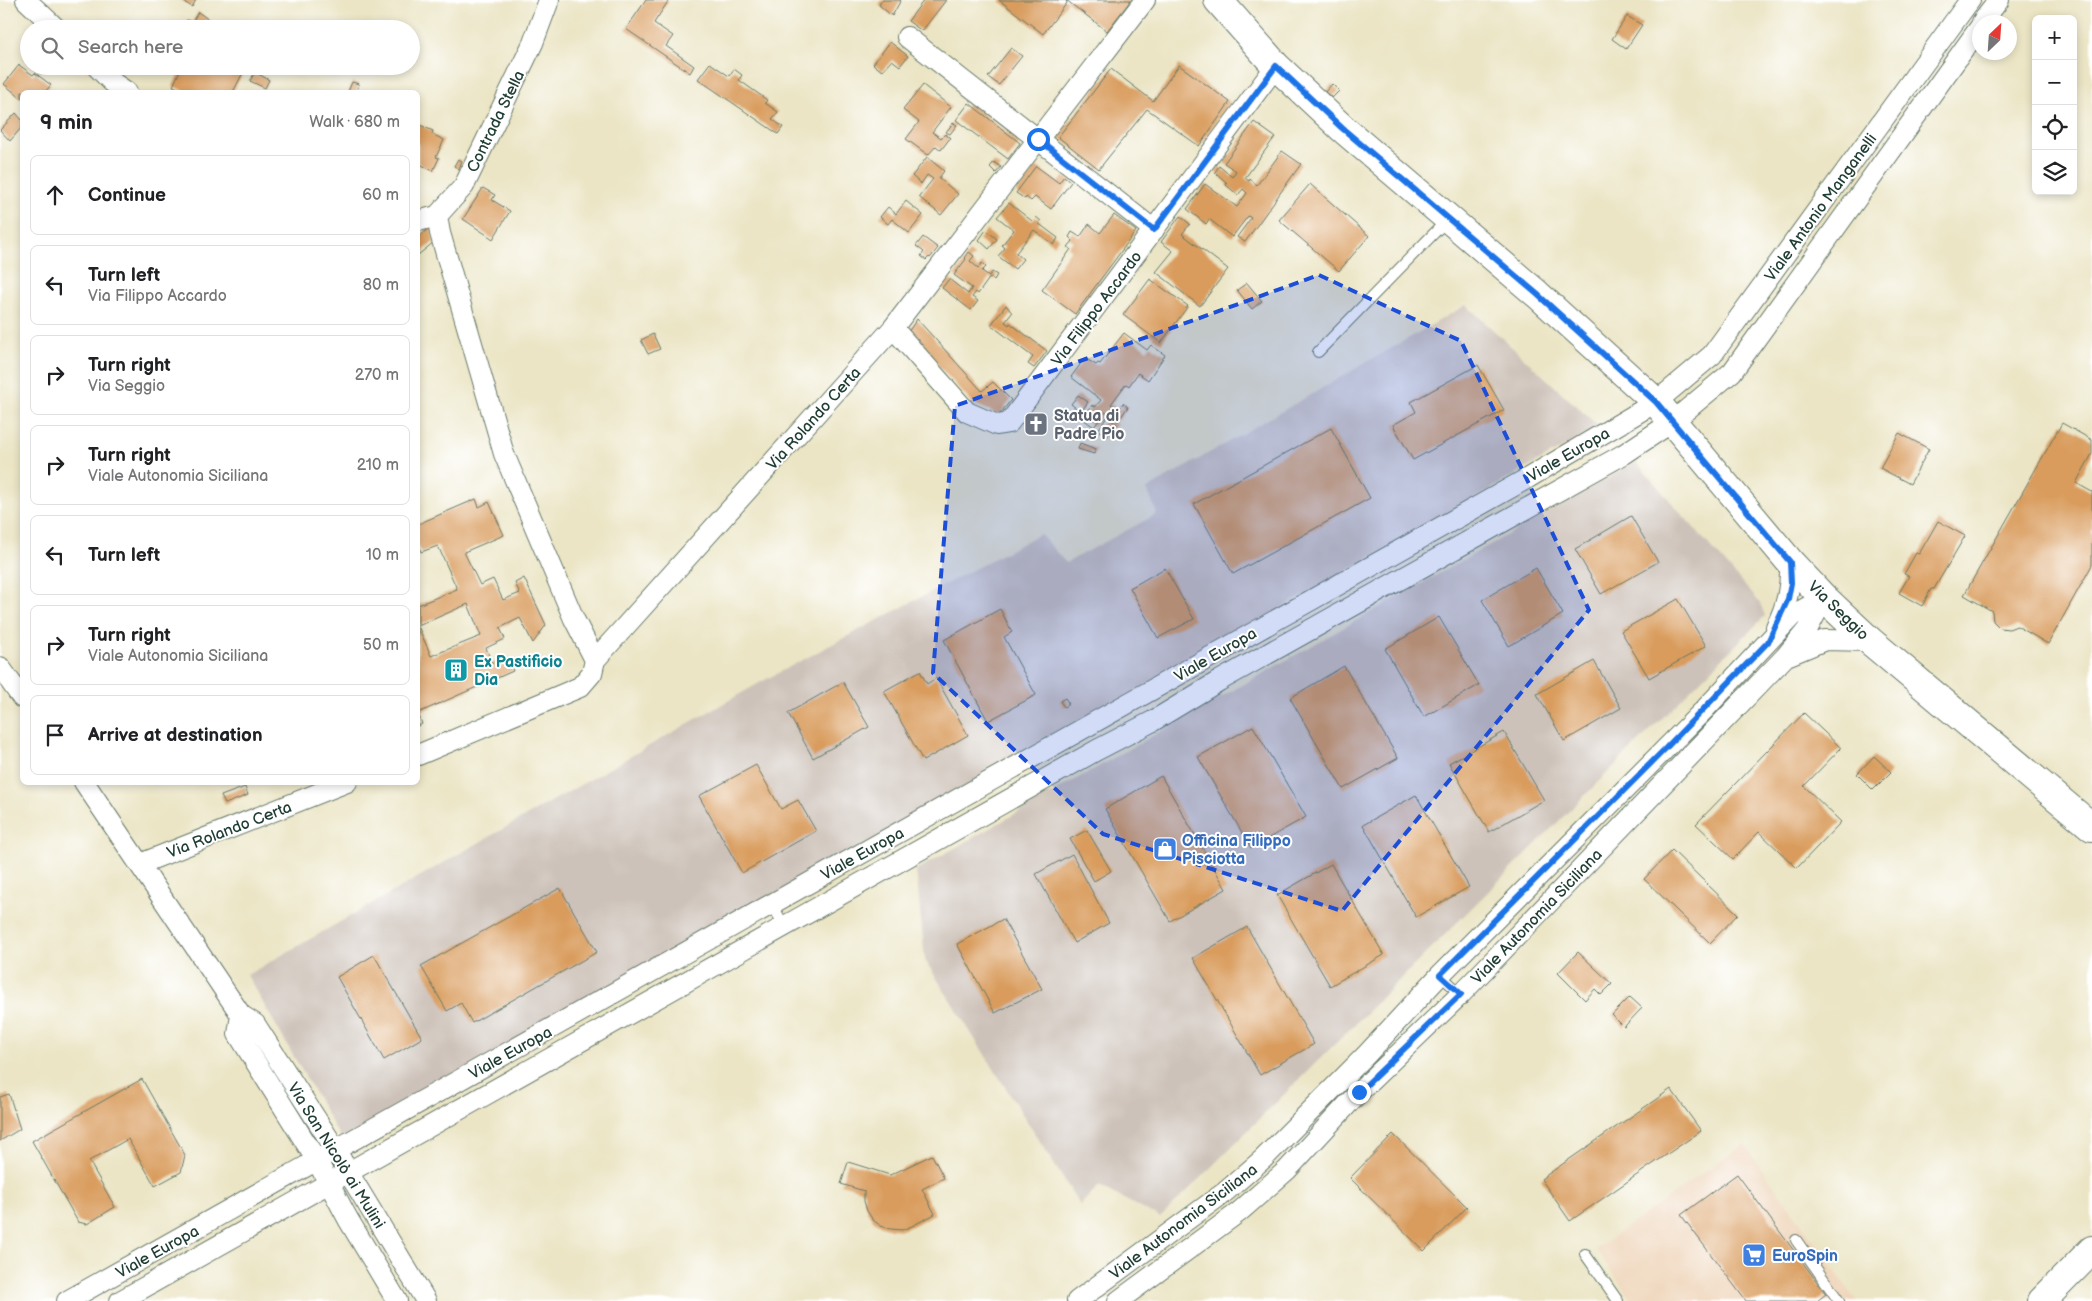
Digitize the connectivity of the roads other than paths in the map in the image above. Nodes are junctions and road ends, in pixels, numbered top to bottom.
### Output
1 (26, 0) edge
2 (549, 0) edge
3 (1145, 0) edge
4 (1218, 0) edge
5 (1970, 0) edge
6 (1998, 0) edge
7 (1987, 15) edge
8 (47, 20) edge
9 (1972, 36) edge
10 (907, 37) dead end
11 (1276, 66) junction
12 (105, 75) edge
13 (124, 90) edge
14 (1038, 139) junction
15 (1860, 172) junction
16 (437, 216) junction
17 (1448, 219) junction
18 (420, 220) edge
19 (1154, 230) junction
20 (893, 328) junction
21 (1318, 352) dead end
22 (1664, 412) junction
23 (1790, 562) junction
24 (1824, 598) junction
25 (1870, 640) junction
26 (1768, 642) junction
27 (1785, 657) junction
28 (595, 660) junction
29 (0, 667) edge
30 (1213, 670) junction
31 (20, 695) edge
32 (420, 754) edge
33 (86, 785) edge
34 (339, 785) edge
35 (2092, 827) edge
36 (140, 864) junction
37 (772, 904) junction
38 (784, 926) junction
39 (1440, 975) junction
40 (1461, 994) junction
41 (241, 1015) junction
42 (336, 1150) junction
43 (317, 1160) junction
44 (348, 1172) junction
45 (328, 1184) junction
46 (1796, 1240) dead end
47 (2092, 1250) edge
48 (1585, 1254) dead end
49 (67, 1301) edge
50 (120, 1301) edge
51 (397, 1301) edge
52 (426, 1301) edge
53 (1077, 1301) edge
54 (1118, 1301) edge
55 (1618, 1301) edge
56 (1839, 1301) edge
57 (2042, 1301) edge

1 - 8 street
2 - 16 street, Contrada Stella
3 - 14 street, Via Rolando Certa
4 - 11 street, Via Seggio
5 - 15 street, Viale Antonio Manganelli
6 - 7 street
9 - 15 street, Viale Antonio Manganelli
10 - 14 street
11 - 17 street, Via Seggio
11 - 19 street, Via Filippo Accardo
12 - 13 street
14 - 19 street
14 - 20 street, Via Rolando Certa
15 - 22 street, Viale Antonio Manganelli
16 - 18 street
16 - 28 street
17 - 21 lane
17 - 22 street, Via Seggio
19 - 20 street, Via Filippo Accardo
20 - 28 street, Via Rolando Certa
22 - 23 street, Via Seggio
22 - 30 street, Viale Europa
22 - 30 street, Viale Europa
23 - 24 street, Via Seggio
23 - 26 street, Viale Autonomia Siciliana
24 - 25 street, Via Seggio
24 - 26 street, Viale Autonomia Siciliana
24 - 27 street, Viale Autonomia Siciliana
25 - 27 street, Viale Autonomia Siciliana
25 - 35 street, Via Seggio
26 - 39 street, Viale Autonomia Siciliana
27 - 40 street, Viale Autonomia Siciliana
28 - 32 street, Via Rolando Certa
29 - 31 street
30 - 37 street, Viale Europa
30 - 38 street, Viale Europa
33 - 36 street, Via San Nicolò ai Mulini
34 - 36 street, Via Rolando Certa
36 - 41 street, Via San Nicolò ai Mulini
37 - 38 lane
37 - 42 street, Viale Europa
38 - 44 street, Viale Europa
39 - 40 lane
39 - 53 street, Viale Autonomia Siciliana
40 - 54 street, Viale Autonomia Siciliana
41 - 42 street, Via San Nicolò ai Mulini
41 - 43 street, Via San Nicolò ai Mulini
42 - 43 street, Viale Europa
42 - 44 street, Via San Nicolò ai Mulini
43 - 45 street, Via San Nicolò ai Mulini
43 - 49 street, Viale Europa
44 - 45 street, Viale Europa
44 - 52 street, Via San Nicolò ai Mulini
45 - 50 street, Viale Europa
45 - 51 street, Via San Nicolò ai Mulini
46 - 56 lane
47 - 57 street
48 - 55 lane

